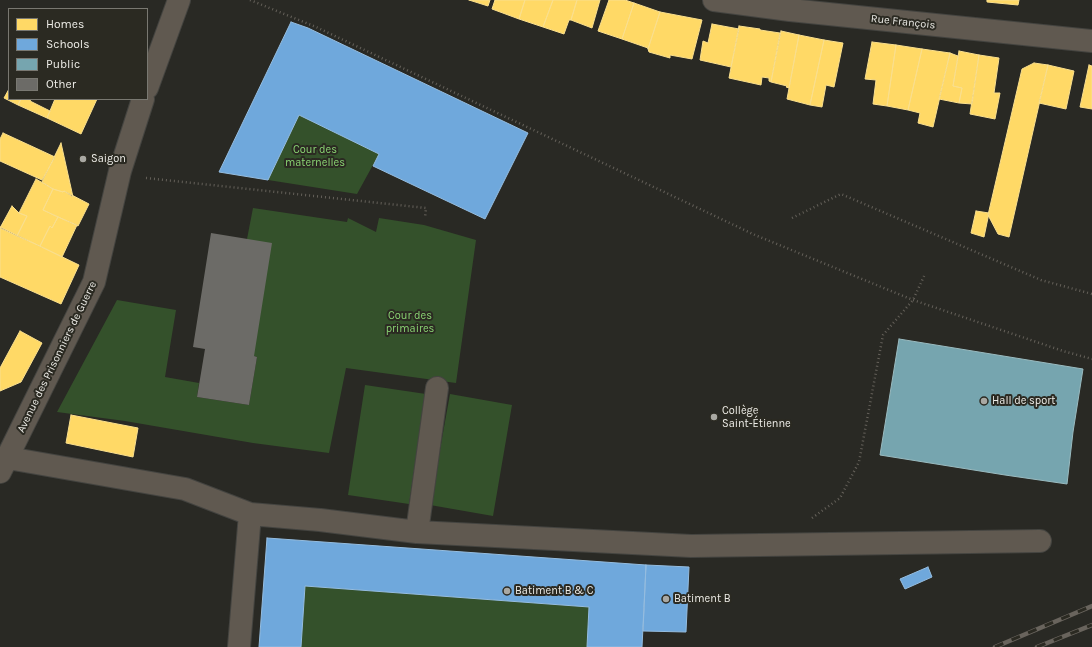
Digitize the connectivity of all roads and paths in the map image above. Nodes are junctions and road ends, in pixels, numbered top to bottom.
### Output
1 (179, 0) edge
2 (250, 0) edge
3 (714, 0) edge
4 (1092, 41) edge
5 (148, 85) edge
6 (143, 100) edge
7 (120, 171) junction
8 (425, 218) dead end
9 (792, 218) dead end
10 (925, 274) dead end
11 (1092, 294) edge
12 (913, 300) junction
13 (1092, 359) edge
14 (437, 388) dead end
15 (4, 465) edge
16 (250, 514) junction
17 (809, 519) dead end
18 (417, 532) junction
19 (1040, 541) dead end
20 (239, 647) edge

1 - 5 street
2 - 12 path
3 - 4 street, Rue François
6 - 7 street, Avenue des Prisonniers de Guerre
7 - 8 path
7 - 15 street, Avenue des Prisonniers de Guerre
9 - 11 path
10 - 12 path
12 - 13 path
12 - 17 path
14 - 18 street
15 - 16 street
16 - 18 street
16 - 20 street
18 - 19 street

